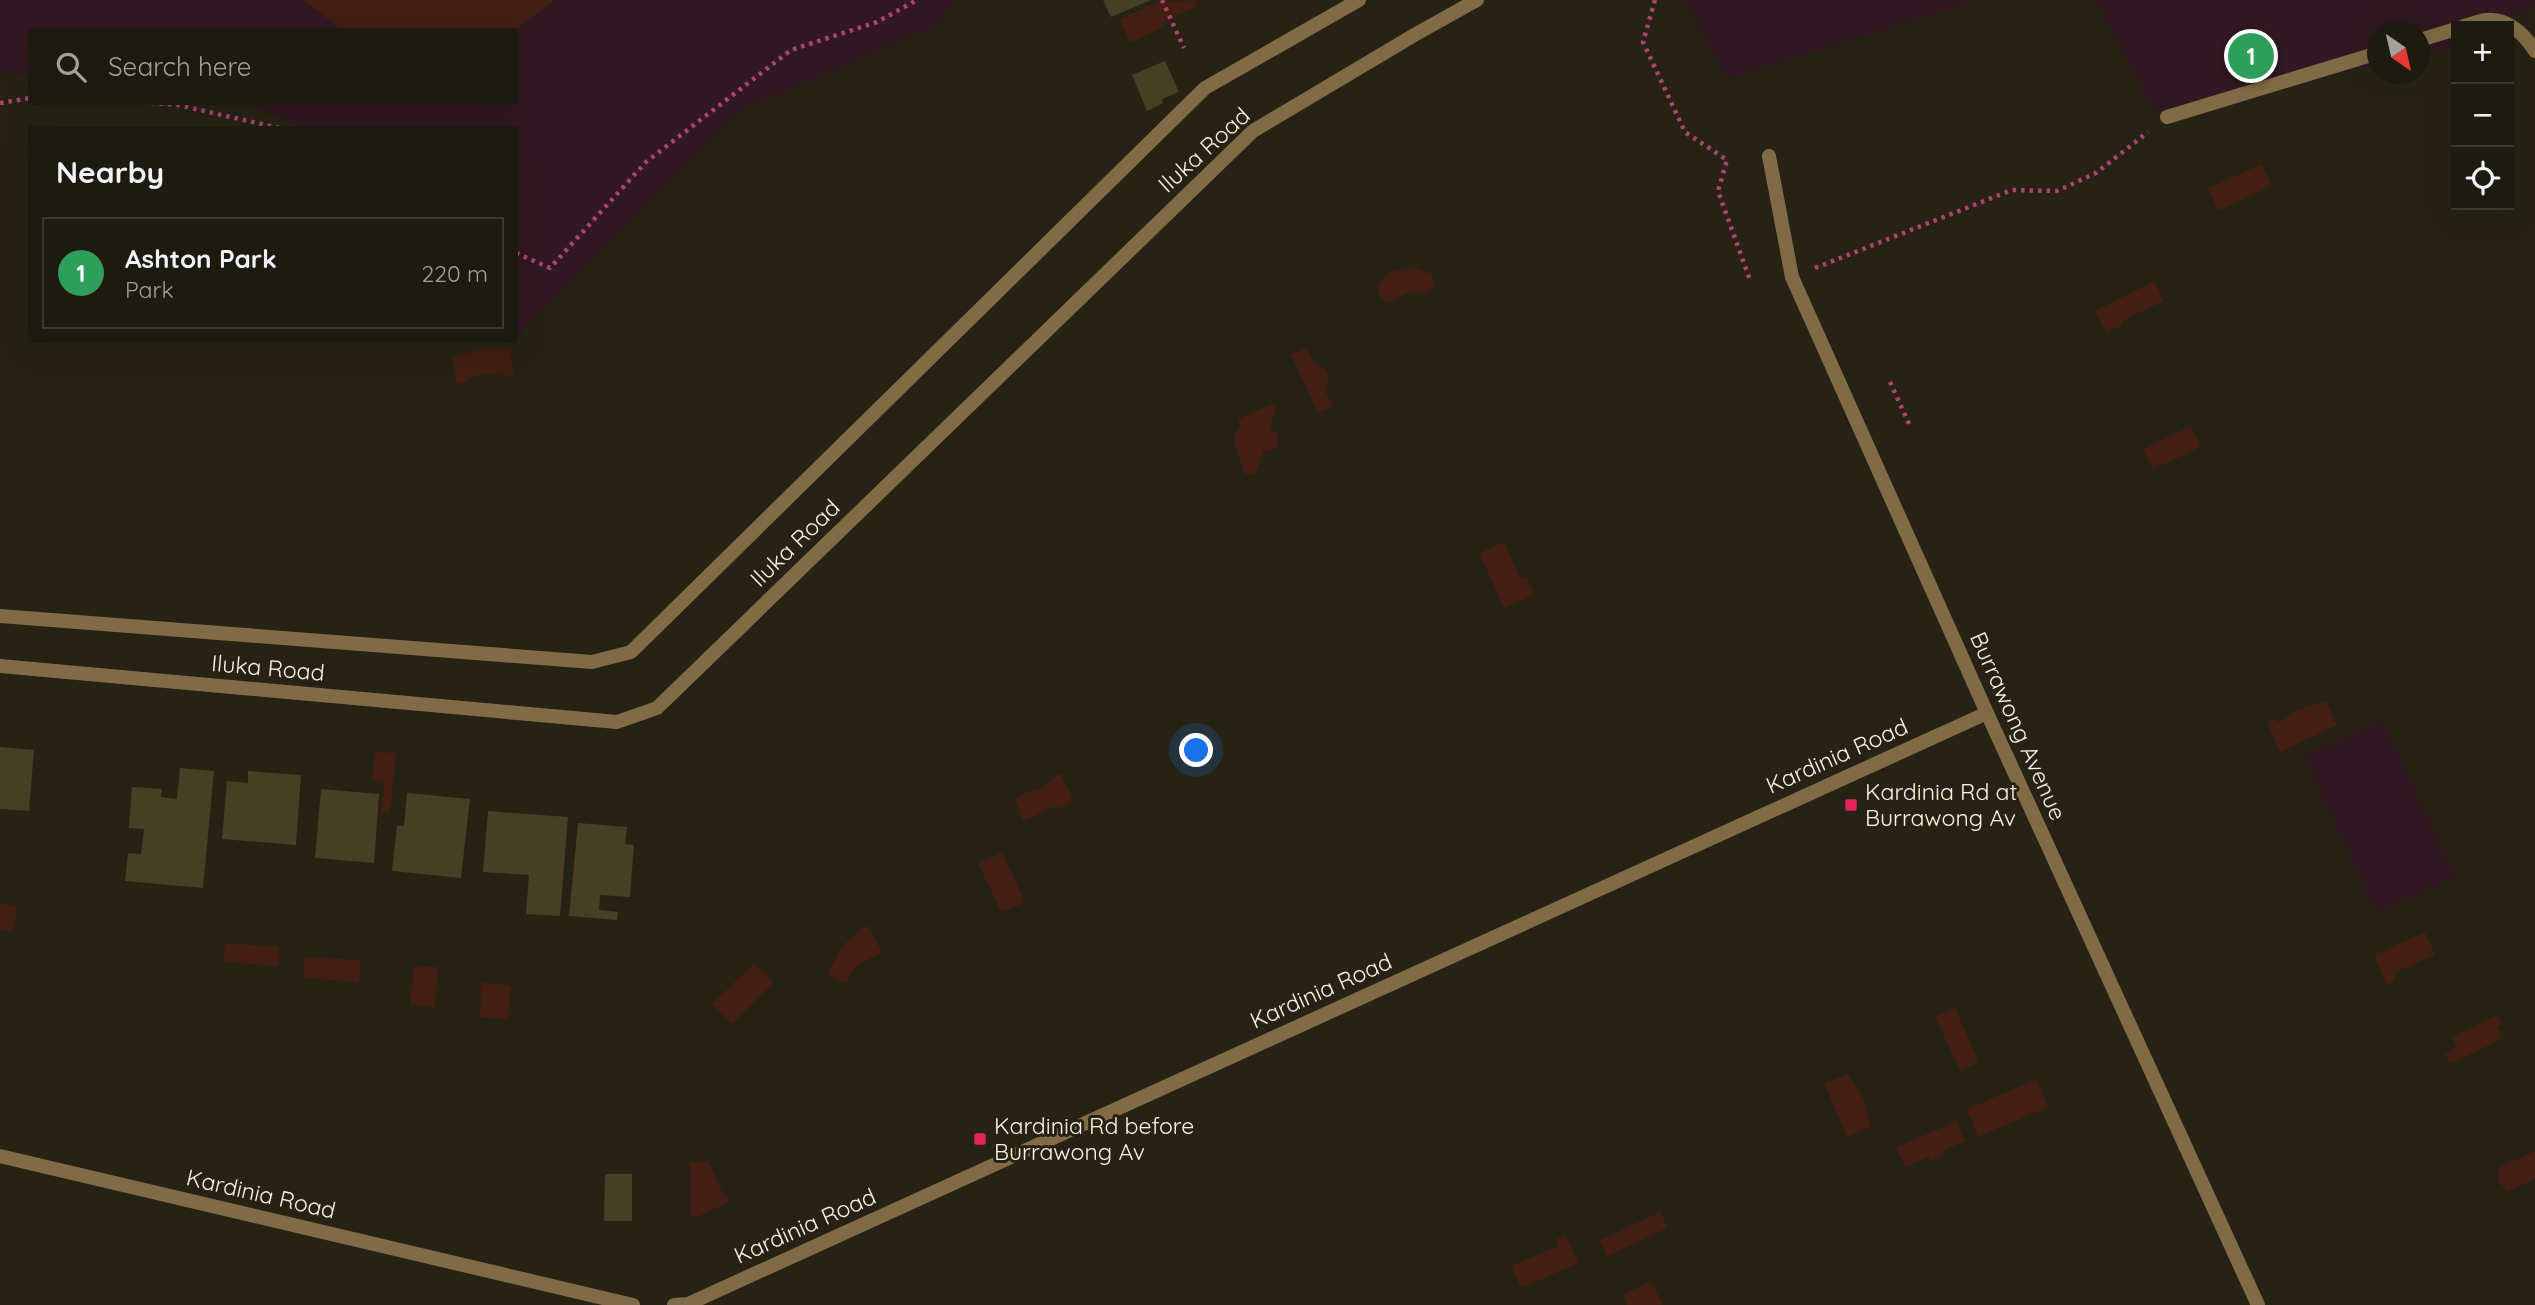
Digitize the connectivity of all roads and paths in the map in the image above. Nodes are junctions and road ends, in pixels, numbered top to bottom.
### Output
1 (917, 0) edge
2 (1162, 0) edge
3 (1359, 0) edge
4 (1477, 0) edge
5 (1655, 0) edge
6 (2514, 28) edge
7 (2451, 31) edge
8 (2430, 37) edge
9 (1184, 48) dead end
10 (2535, 51) edge
11 (2367, 55) edge
12 (28, 98) edge
13 (0, 103) edge
14 (178, 105) edge
15 (2167, 117) joint
16 (270, 126) edge
17 (1769, 156) dead end
18 (518, 254) edge
19 (1791, 277) junction
20 (1750, 280) dead end
21 (1890, 382) dead end
22 (1910, 426) dead end
23 (0, 616) edge
24 (0, 666) edge
25 (1987, 713) junction
26 (0, 1156) edge
27 (633, 1305) edge
28 (674, 1305) edge
29 (2258, 1305) edge

1 - 18 path
2 - 9 path
3 - 23 street, Iluka Road
4 - 24 street, Iluka Road
5 - 20 path
6 - 10 street
7 - 8 street
11 - 15 street
12 - 13 path
14 - 16 path
15 - 19 path
17 - 19 street, Burrawong Avenue
19 - 25 street, Burrawong Avenue
21 - 22 path
25 - 28 street, Kardinia Road
25 - 29 street, Burrawong Avenue
26 - 27 street, Kardinia Road

